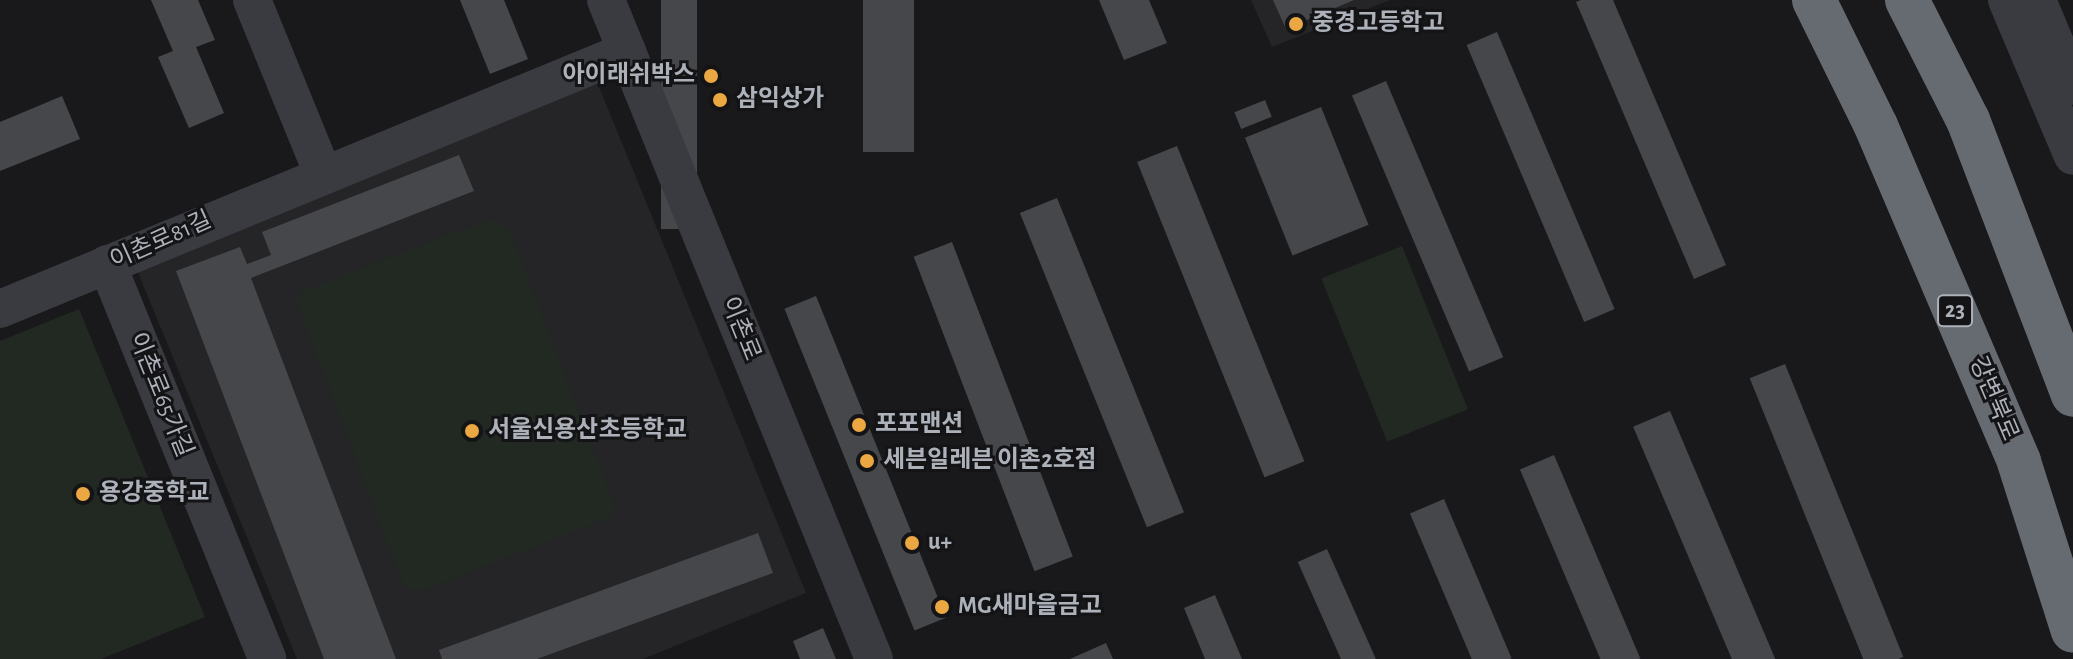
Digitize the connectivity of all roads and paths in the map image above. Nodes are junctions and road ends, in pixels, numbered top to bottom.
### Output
1 (252, 0) edge
2 (606, 0) edge
3 (1814, 0) edge
4 (1907, 0) edge
5 (1942, 0) edge
6 (2007, 0) edge
7 (2037, 0) edge
8 (627, 51) junction
9 (2073, 86) edge
10 (1968, 120) junction
11 (2073, 156) edge
12 (323, 174) junction
13 (107, 264) junction
14 (0, 309) edge
15 (2073, 395) edge
16 (2073, 631) edge
17 (267, 659) edge
18 (874, 659) edge

1 - 12 street
2 - 8 street, 이촌로
3 - 16 highway, 강변북로 / 23
4 - 10 highway
5 - 10 highway
6 - 11 street
7 - 9 street
8 - 12 street, 이촌로81길
8 - 18 street, 이촌로
10 - 15 highway
12 - 13 street, 이촌로81길
13 - 14 street, 이촌로81길
13 - 17 street, 이촌로65가길

